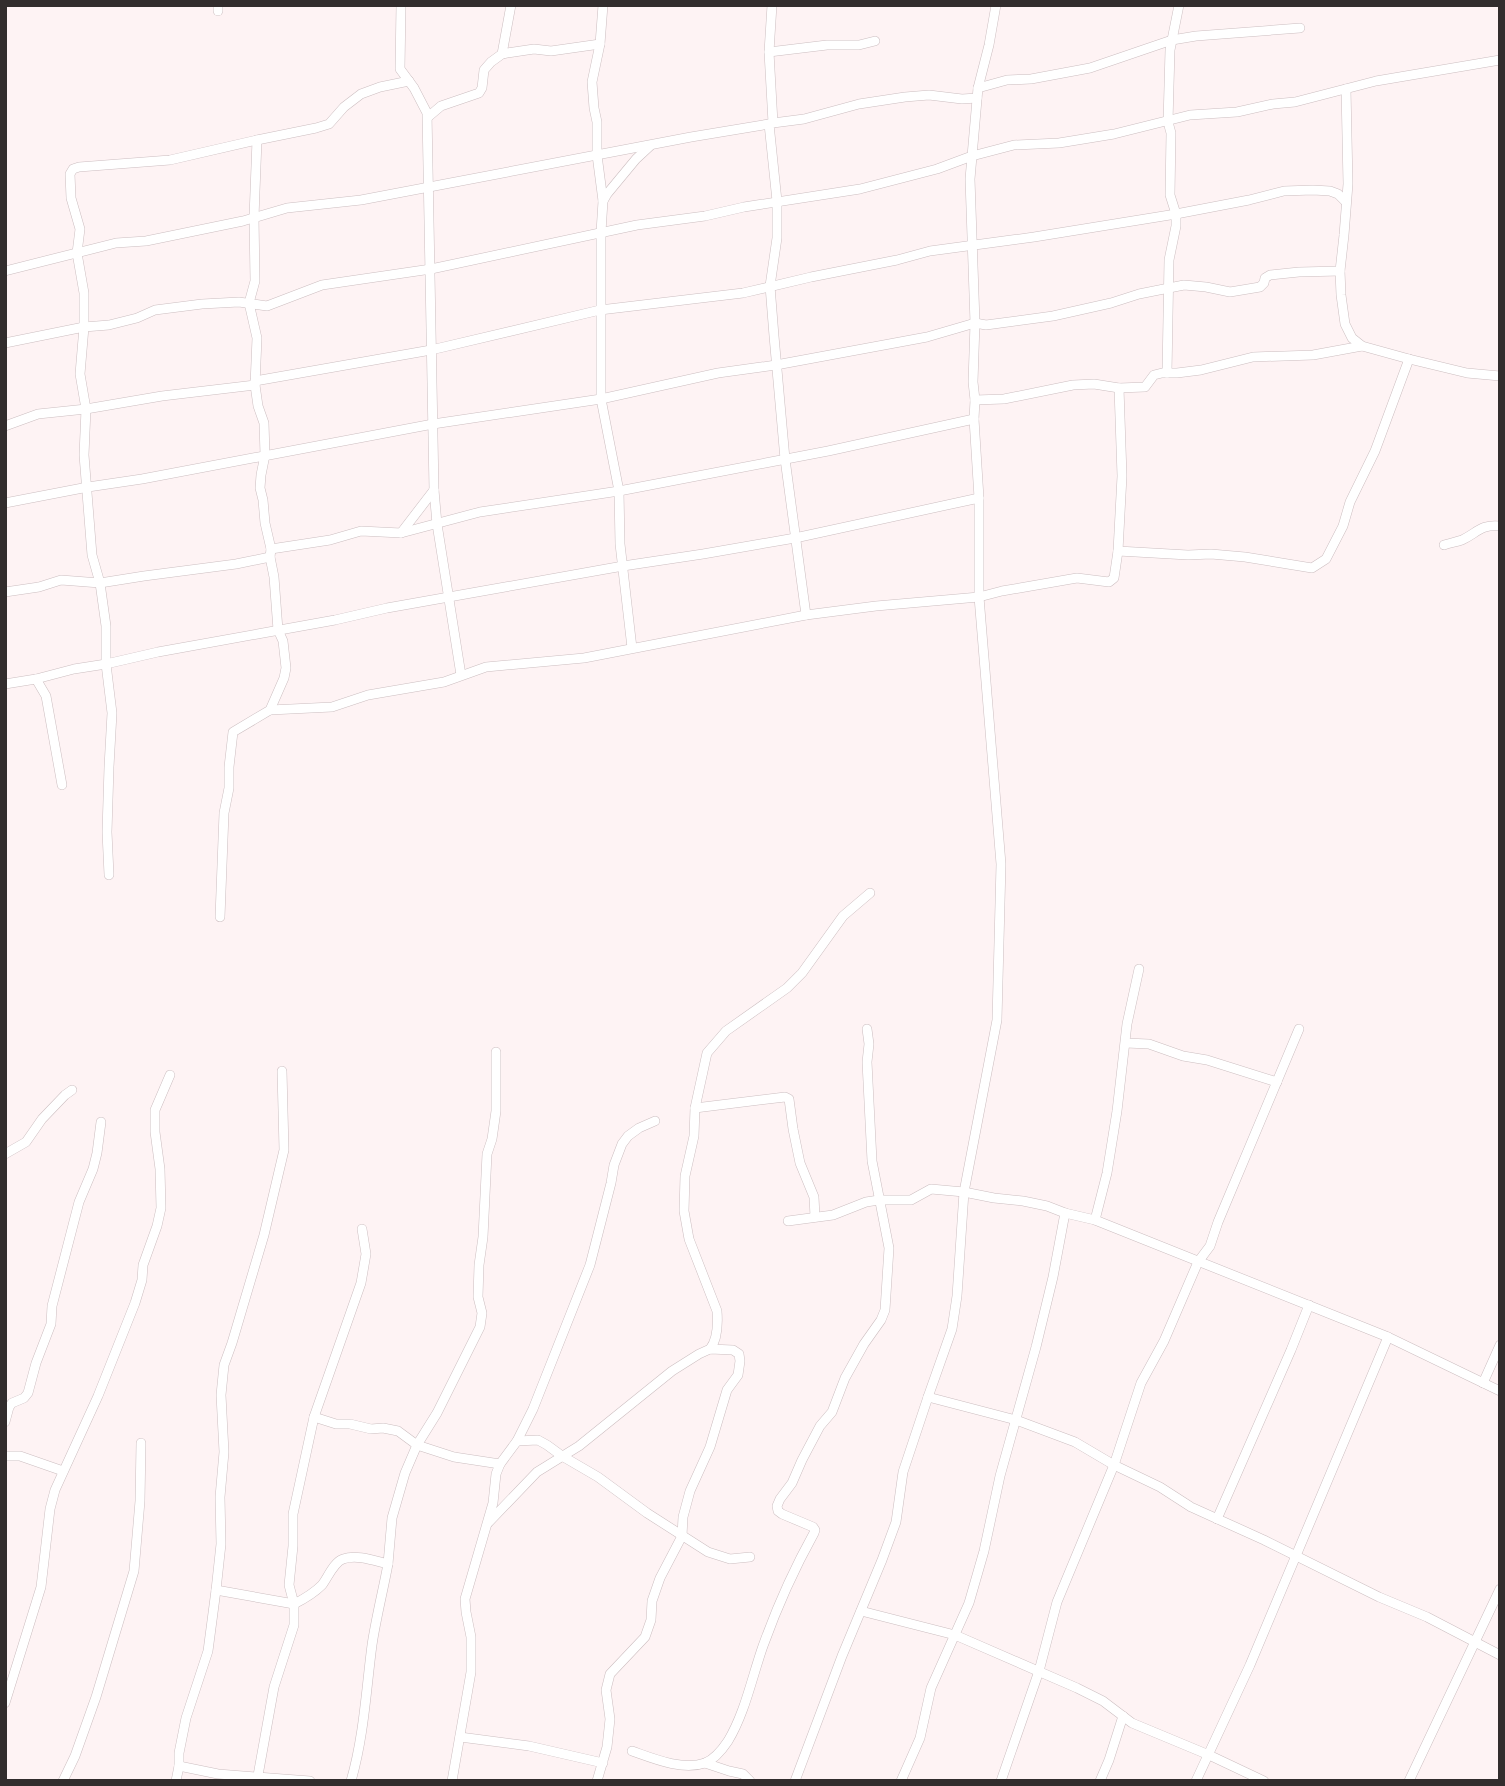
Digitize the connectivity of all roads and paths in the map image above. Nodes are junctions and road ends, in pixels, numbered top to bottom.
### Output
1 (401, 5) edge
2 (511, 5) edge
3 (603, 5) edge
4 (772, 5) edge
5 (996, 5) edge
6 (1180, 5) edge
7 (1300, 28) dead end
8 (1172, 40) junction
9 (875, 41) dead end
10 (600, 44) junction
11 (769, 52) junction
12 (502, 54) junction
13 (1500, 60) edge
14 (409, 81) junction
15 (1346, 89) junction
16 (978, 93) junction
17 (428, 117) junction
18 (1168, 122) junction
19 (771, 123) junction
20 (257, 140) junction
21 (651, 145) junction
22 (597, 155) junction
23 (972, 156) junction
24 (429, 188) junction
25 (603, 201) junction
26 (777, 201) junction
27 (1346, 202) junction
28 (1176, 214) junction
29 (254, 218) junction
30 (601, 232) junction
31 (972, 245) junction
32 (78, 253) junction
33 (431, 269) junction
34 (5, 271) edge
35 (1340, 271) junction
36 (770, 286) junction
37 (1168, 289) junction
38 (249, 303) junction
39 (600, 310) junction
40 (975, 323) junction
41 (84, 327) junction
42 (5, 343) edge
43 (1362, 346) junction
44 (431, 350) junction
45 (1409, 359) junction
46 (776, 365) junction
47 (1167, 373) junction
48 (1500, 376) edge
49 (255, 383) junction
50 (1119, 388) junction
51 (601, 399) junction
52 (975, 400) junction
53 (86, 409) junction
54 (974, 419) junction
55 (433, 424) junction
56 (5, 426) edge
57 (265, 455) junction
58 (785, 459) junction
59 (88, 487) junction
60 (434, 490) junction
61 (619, 491) junction
62 (979, 498) junction
63 (5, 503) edge
64 (437, 524) junction
65 (1500, 526) edge
66 (401, 533) junction
67 (795, 538) junction
68 (1444, 545) dead end
69 (1118, 551) junction
70 (270, 553) junction
71 (623, 566) junction
72 (100, 583) junction
73 (5, 592) edge
74 (979, 597) junction
75 (449, 598) junction
76 (806, 615) junction
77 (278, 631) junction
78 (632, 649) junction
79 (106, 664) junction
80 (461, 675) junction
81 (36, 679) junction
82 (5, 684) edge
83 (270, 710) junction
84 (62, 785) dead end
85 (108, 875) dead end
86 (870, 894) dead end
87 (220, 917) dead end
88 (1139, 969) dead end
89 (867, 1029) dead end
90 (1299, 1029) dead end
91 (1126, 1043) junction
92 (496, 1052) dead end
93 (282, 1071) dead end
94 (170, 1075) dead end
95 (1277, 1082) junction
96 (72, 1090) dead end
97 (695, 1108) junction
98 (655, 1121) dead end
99 (101, 1122) dead end
100 (5, 1154) edge
101 (964, 1192) junction
102 (879, 1200) junction
103 (1065, 1213) junction
104 (815, 1217) junction
105 (788, 1220) dead end
106 (1095, 1220) junction
107 (362, 1229) dead end
108 (1198, 1262) junction
109 (1309, 1305) junction
110 (1388, 1337) junction
111 (1500, 1345) edge
112 (710, 1349) junction
113 (1483, 1383) junction
114 (1500, 1391) edge
115 (928, 1397) junction
116 (314, 1418) junction
117 (1016, 1420) junction
118 (5, 1422) edge
119 (517, 1441) junction
120 (141, 1443) dead end
121 (417, 1445) junction
122 (5, 1456) edge
123 (562, 1456) junction
124 (500, 1464) junction
125 (1114, 1465) junction
126 (63, 1471) junction
127 (1217, 1519) junction
128 (488, 1523) junction
129 (682, 1536) junction
130 (1297, 1556) junction
131 (750, 1557) dead end
132 (388, 1564) junction
133 (1500, 1589) edge
134 (216, 1590) junction
135 (294, 1604) junction
136 (861, 1611) junction
137 (955, 1635) junction
138 (1475, 1641) junction
139 (1500, 1654) edge
140 (1039, 1671) junction
141 (5, 1703) edge
142 (1123, 1716) junction
143 (460, 1737) junction
144 (632, 1751) dead end
145 (1209, 1755) junction
146 (603, 1763) junction
147 (705, 1763) junction
148 (179, 1766) junction
149 (257, 1779) edge
150 (64, 1781) edge
151 (176, 1781) edge
152 (310, 1781) edge
153 (351, 1781) edge
154 (452, 1781) edge
155 (597, 1781) edge
156 (750, 1781) edge
157 (795, 1781) edge
158 (901, 1781) edge
159 (1001, 1781) edge
160 (1100, 1781) edge
161 (1196, 1781) edge
162 (1264, 1781) edge
163 (1409, 1781) edge

1 - 14 street
2 - 12 street
3 - 10 street
4 - 11 street
5 - 16 street
6 - 8 street
7 - 8 street
8 - 16 street
8 - 18 street
9 - 11 street
10 - 12 street
10 - 22 street
11 - 19 street
12 - 17 street
13 - 15 street
14 - 17 street
14 - 20 street
15 - 18 street
15 - 27 street
16 - 19 street
16 - 23 street
17 - 24 street
18 - 23 street
18 - 28 street
19 - 21 street
19 - 26 street
20 - 29 street
20 - 32 street
21 - 22 street
21 - 25 street
22 - 24 street
22 - 25 street
23 - 26 street
23 - 31 street
24 - 29 street
24 - 33 street
25 - 30 street
26 - 30 street
26 - 36 street
27 - 28 street
27 - 35 street
28 - 31 street
28 - 37 street
29 - 32 street
29 - 38 street
30 - 33 street
30 - 39 street
31 - 36 street
31 - 40 street
32 - 34 street
32 - 41 street
33 - 38 street
33 - 44 street
35 - 37 street
35 - 43 street
36 - 39 street
36 - 46 street
37 - 40 street
37 - 47 street
38 - 41 street
38 - 49 street
39 - 44 street
39 - 51 street
40 - 46 street
40 - 52 street
41 - 42 street
41 - 53 street
43 - 45 street
43 - 47 street
44 - 49 street
44 - 55 street
45 - 48 street
45 - 69 street
46 - 51 street
46 - 58 street
47 - 50 street
49 - 53 street
49 - 57 street
50 - 52 street
50 - 69 street
51 - 55 street
51 - 61 street
52 - 54 street
53 - 56 street
53 - 59 street
54 - 58 street
54 - 62 street
55 - 57 street
55 - 60 street
57 - 59 street
57 - 70 street
58 - 61 street
58 - 67 street
59 - 63 street
59 - 72 street
60 - 64 street
60 - 66 street
61 - 64 street
61 - 71 street
62 - 67 street
62 - 74 street
64 - 66 street
64 - 75 street
65 - 68 street
66 - 70 street
67 - 71 street
67 - 76 street
69 - 74 street
70 - 72 street
70 - 77 street
71 - 75 street
71 - 78 street
72 - 73 street
72 - 79 street
74 - 76 street
74 - 101 street
75 - 77 street
75 - 80 street
76 - 78 street
77 - 79 street
77 - 83 street
78 - 80 street
79 - 81 street
79 - 85 street
80 - 83 street
81 - 82 street
81 - 84 street
83 - 87 street
86 - 97 street
88 - 91 street
89 - 102 street
90 - 95 street
91 - 95 street
91 - 106 street
92 - 121 street
93 - 134 street
94 - 126 street
95 - 108 street
96 - 100 street
97 - 104 street
97 - 112 street
98 - 119 street
99 - 118 street
101 - 102 street
101 - 103 street
101 - 115 street
102 - 104 street
102 - 147 street
103 - 106 street
103 - 117 street
104 - 105 street
106 - 108 street
107 - 116 street
108 - 109 street
108 - 125 street
109 - 110 street
109 - 127 street
110 - 113 street
110 - 130 street
111 - 113 street
112 - 123 street
112 - 129 street
113 - 114 street
115 - 117 street
115 - 136 street
116 - 121 street
116 - 135 street
117 - 125 street
117 - 137 street
119 - 123 street
119 - 124 street
120 - 150 street
121 - 124 street
121 - 132 street
122 - 126 street
123 - 128 street
123 - 129 street
124 - 128 street
125 - 127 street
125 - 140 street
126 - 141 street
127 - 130 street
128 - 143 street
129 - 131 street
129 - 146 street
130 - 138 street
130 - 145 street
132 - 135 street
132 - 153 street
133 - 138 street
134 - 135 street
134 - 148 street
135 - 149 street
136 - 137 street
136 - 157 street
137 - 140 street
137 - 158 street
138 - 139 street
138 - 163 street
140 - 142 street
140 - 159 street
142 - 145 street
142 - 160 street
143 - 146 street
143 - 154 street
144 - 147 street
145 - 161 street
145 - 162 street
146 - 155 street
147 - 156 street
148 - 149 street
148 - 151 street
149 - 152 street

